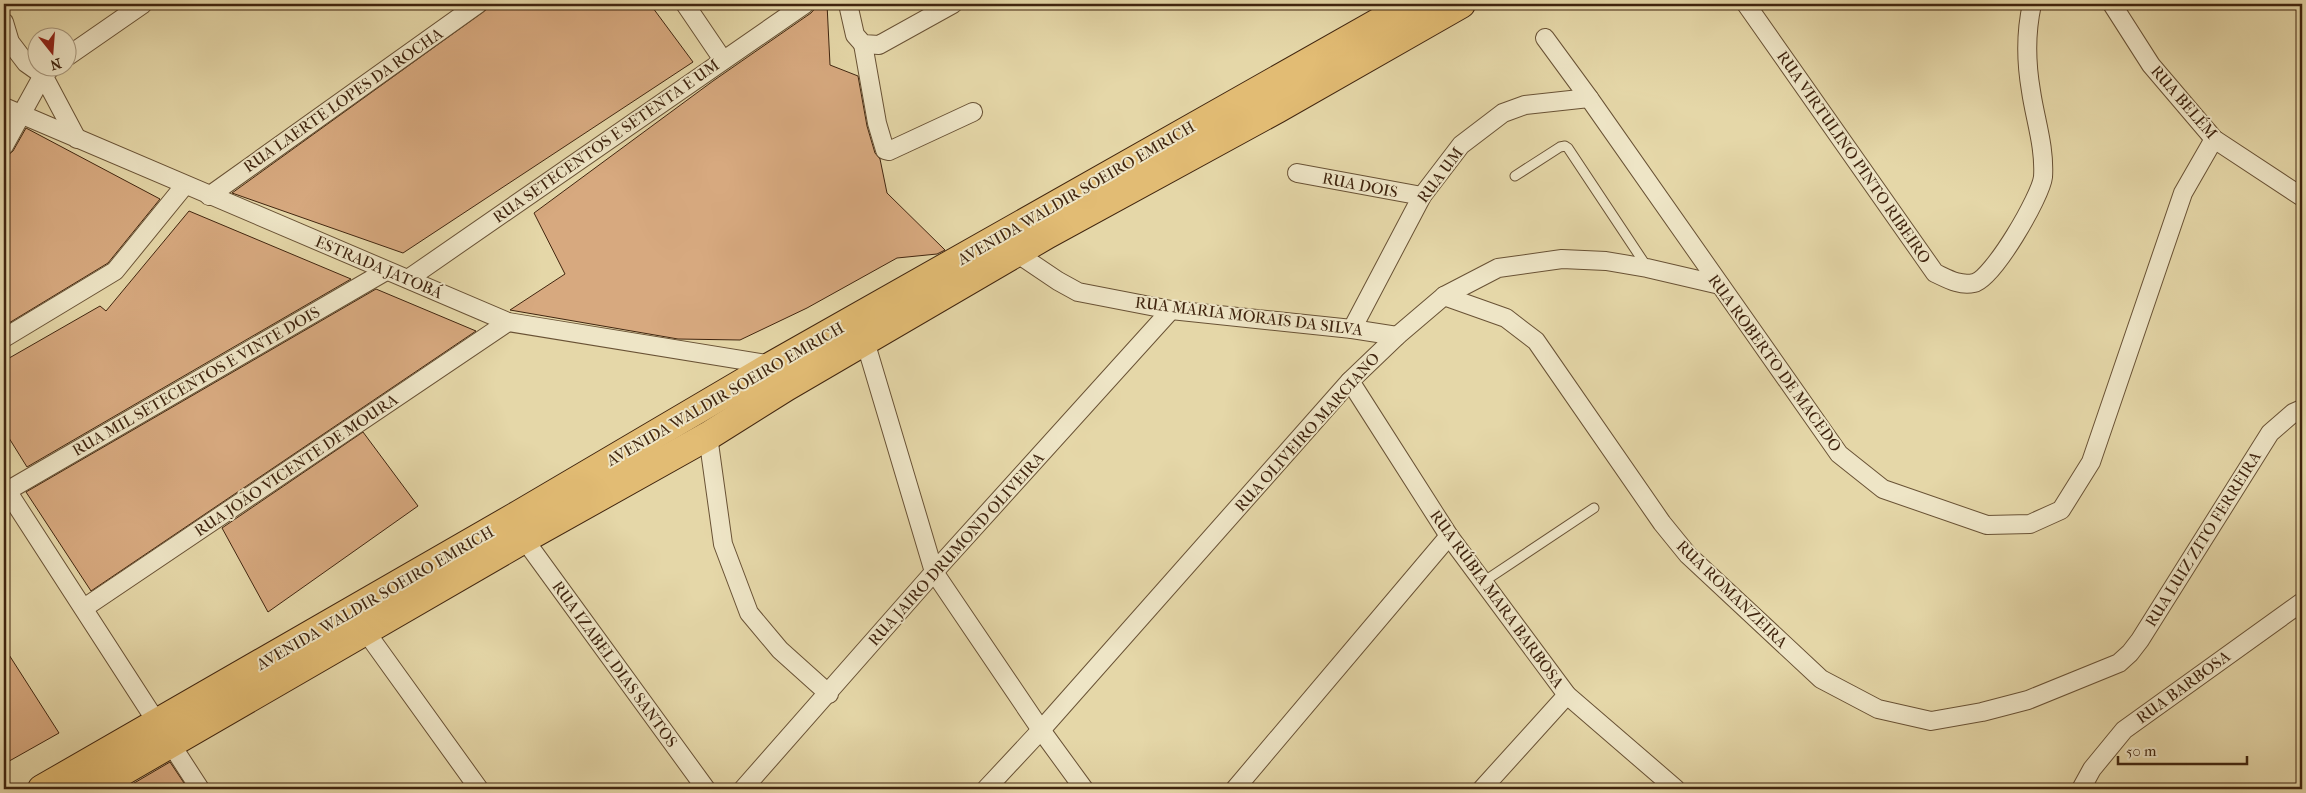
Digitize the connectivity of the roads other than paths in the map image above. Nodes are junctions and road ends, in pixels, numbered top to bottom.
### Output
1 (143, 4) edge
2 (478, 4) edge
3 (684, 4) edge
4 (805, 4) edge
5 (848, 4) edge
6 (953, 4) edge
7 (1411, 4) edge
8 (1461, 4) edge
9 (1746, 4) edge
10 (2032, 4) edge
11 (2112, 4) edge
12 (4, 22) edge
13 (1545, 38) dead end
14 (863, 44) junction
15 (78, 49) edge
16 (723, 60) junction
17 (28, 64) edge
18 (42, 78) edge
19 (51, 78) edge
20 (1589, 98) junction
21 (12, 110) edge
22 (973, 112) dead end
23 (2214, 138) junction
24 (78, 139) junction
25 (4, 146) edge
26 (1297, 173) dead end
27 (1515, 176) dead end
28 (185, 185) junction
29 (208, 196) junction
30 (1422, 196) junction
31 (2302, 197) edge
32 (1006, 246) junction
33 (1647, 268) junction
34 (386, 271) junction
35 (408, 279) junction
36 (1720, 285) junction
37 (1444, 296) junction
38 (1171, 310) junction
39 (508, 322) junction
40 (1352, 329) junction
41 (1397, 336) junction
42 (4, 338) edge
43 (865, 341) junction
44 (773, 365) junction
45 (1350, 381) junction
46 (2302, 409) edge
47 (708, 436) junction
48 (5, 489) edge
49 (1594, 508) dead end
50 (1449, 536) junction
51 (524, 539) junction
52 (934, 572) junction
53 (1483, 582) junction
54 (2302, 602) edge
55 (84, 608) junction
56 (366, 632) junction
57 (2105, 670) joint
58 (829, 694) junction
59 (1567, 695) junction
60 (1041, 730) junction
61 (164, 733) junction
62 (42, 789) edge
63 (92, 789) edge
64 (200, 789) edge
65 (479, 789) edge
66 (706, 789) edge
67 (742, 789) edge
68 (986, 789) edge
69 (1084, 789) edge
70 (1235, 789) edge
71 (1482, 789) edge
72 (1676, 789) edge
73 (2081, 789) edge

1 - 15 street
2 - 29 street, RUA LAERTE LOPES DA ROCHA
3 - 16 street
4 - 16 street, RUA SETECENTOS E SETENTA E UM
5 - 14 street
6 - 14 street
7 - 32 main road, AVENIDA WALDIR SOEIRO EMRICH
8 - 32 main road, AVENIDA WALDIR SOEIRO EMRICH
9 - 10 street, RUA VIRTULINO PINTO RIBEIRO
11 - 23 street, RUA BELÉM
12 - 17 street
13 - 20 street, RUA ROBERTO DE MACEDO
14 - 22 street
16 - 35 street, RUA SETECENTOS E SETENTA E UM
18 - 21 street
19 - 24 street
20 - 30 street, RUA UM
20 - 36 street, RUA ROBERTO DE MACEDO
21 - 24 street, ESTRADA JATOBÁ
21 - 25 street
23 - 31 street, RUA BELÉM
23 - 36 street, RUA ROBERTO DE MACEDO
24 - 28 street, ESTRADA JATOBÁ
26 - 30 street, RUA DOIS
27 - 33 lane
28 - 29 street, ESTRADA JATOBÁ
28 - 42 street
29 - 34 street, ESTRADA JATOBÁ
30 - 40 street, RUA UM
32 - 38 street, RUA MARIA MORAIS DA SILVA
32 - 43 main road, AVENIDA WALDIR SOEIRO EMRICH
32 - 44 main road, AVENIDA WALDIR SOEIRO EMRICH
33 - 36 street, RUA OLIVEIRO MARCIANO
33 - 37 street, RUA OLIVEIRO MARCIANO
34 - 35 street, ESTRADA JATOBÁ
34 - 48 street, RUA MIL SETECENTOS E VINTE DOIS
35 - 39 street, ESTRADA JATOBÁ
37 - 41 street, RUA OLIVEIRO MARCIANO
37 - 57 street, RUA ROMANZEIRA
38 - 40 street, RUA MARIA MORAIS DA SILVA
38 - 52 street, RUA JAIRO DRUMOND OLIVEIRA
39 - 44 street, ESTRADA JATOBÁ
39 - 55 street, RUA JOÃO VICENTE DE MOURA
40 - 41 street, RUA MARIA MORAIS DA SILVA
41 - 45 street, RUA OLIVEIRO MARCIANO
43 - 47 main road, AVENIDA WALDIR SOEIRO EMRICH
43 - 52 street
44 - 61 main road, AVENIDA WALDIR SOEIRO EMRICH
45 - 50 street, RUA RÚBIA MARA BARBOSA
45 - 60 street, RUA OLIVEIRO MARCIANO
46 - 57 street, RUA LUIZ ZITO FERREIRA
47 - 51 main road, AVENIDA WALDIR SOEIRO EMRICH
47 - 58 street
48 - 55 street
49 - 53 lane
50 - 53 street, RUA RÚBIA MARA BARBOSA
50 - 70 street
51 - 56 main road, AVENIDA WALDIR SOEIRO EMRICH
51 - 66 street, RUA IZABEL DIAS SANTOS
52 - 58 street, RUA JAIRO DRUMOND OLIVEIRA
52 - 60 street
53 - 59 street, RUA RÚBIA MARA BARBOSA
54 - 73 street, RUA BARBOSA
55 - 61 street
56 - 61 main road, AVENIDA WALDIR SOEIRO EMRICH
56 - 65 street
58 - 67 street, RUA JAIRO DRUMOND OLIVEIRA
59 - 71 street
59 - 72 street, RUA RÚBIA MARA BARBOSA
60 - 68 street, RUA OLIVEIRO MARCIANO
60 - 69 street
61 - 62 main road, AVENIDA WALDIR SOEIRO EMRICH
61 - 63 main road, AVENIDA WALDIR SOEIRO EMRICH
61 - 64 street

